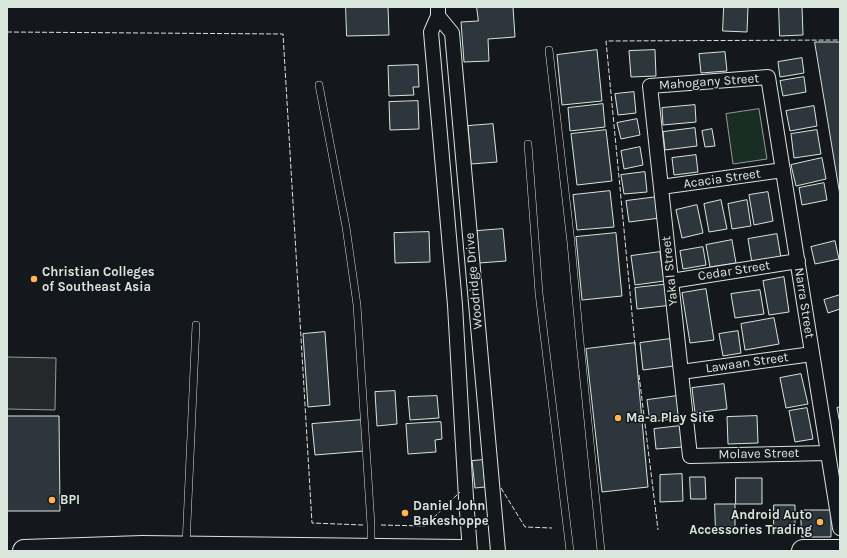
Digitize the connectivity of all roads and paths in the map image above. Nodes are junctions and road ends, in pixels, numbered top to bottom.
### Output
1 (438, 12) edge
2 (549, 50) dead end
3 (768, 77) joint
4 (319, 85) dead end
5 (650, 86) joint
6 (528, 144) dead end
7 (783, 170) junction
8 (661, 187) junction
9 (798, 261) junction
10 (671, 281) junction
11 (476, 304) junction
12 (455, 306) junction
13 (196, 325) dead end
14 (812, 354) junction
15 (681, 372) junction
16 (828, 453) junction
17 (690, 456) joint
18 (840, 528) edge
19 (142, 549) edge
20 (192, 549) edge
21 (371, 549) junction
22 (303, 550) edge
23 (24, 551) edge
24 (461, 551) edge
25 (470, 551) edge
26 (498, 551) edge
27 (570, 551) edge
28 (601, 551) edge
29 (803, 551) edge
30 (840, 551) edge

1 - 11 street, Woodridge Drive
1 - 12 street, Woodridge Drive
2 - 28 lane
3 - 5 street, Mahogany Street
3 - 7 street, Narra Street
4 - 21 lane
5 - 8 street, Yakal Street
6 - 27 lane
7 - 8 street, Acacia Street
7 - 9 street, Narra Street
8 - 10 street, Yakal Street
9 - 10 street, Cedar Street
9 - 14 street, Narra Street
10 - 15 street, Yakal Street
11 - 12 street
11 - 26 street, Woodridge Drive
12 - 25 street, Woodridge Drive
13 - 20 lane
14 - 15 street, Lawaan Street
14 - 16 street, Narra Street
15 - 17 street, Yakal Street
16 - 17 street, Molave Street
16 - 18 street, Narra Street
19 - 20 main road
19 - 23 main road
20 - 22 main road
21 - 22 main road
21 - 24 main road
29 - 30 main road

